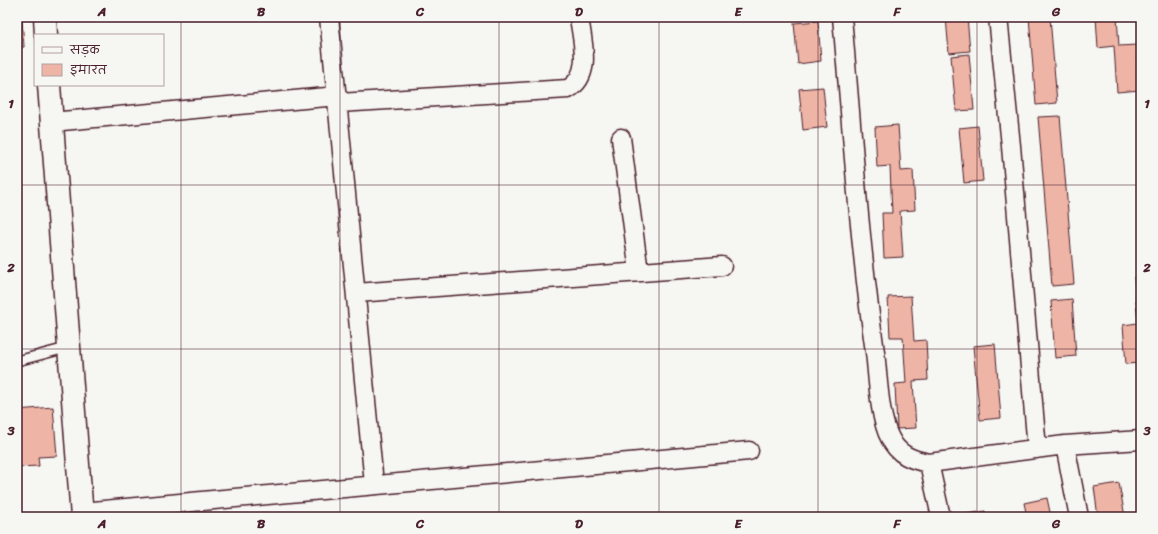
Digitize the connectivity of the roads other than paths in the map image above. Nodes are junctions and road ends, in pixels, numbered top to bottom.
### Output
1 (45, 17) edge
2 (329, 17) edge
3 (580, 17) edge
4 (842, 17) edge
5 (998, 17) edge
6 (46, 34) edge
7 (48, 86) edge
8 (338, 100) junction
9 (50, 122) junction
10 (621, 138) dead end
11 (722, 266) dead end
12 (639, 272) junction
13 (356, 294) junction
14 (70, 347) junction
15 (17, 361) edge
16 (1141, 440) edge
17 (1065, 445) junction
18 (1037, 449) junction
19 (749, 451) dead end
20 (929, 463) junction
21 (374, 484) junction
22 (82, 515) edge
23 (941, 517) edge
24 (1079, 517) edge

1 - 6 main road
2 - 8 street
3 - 8 street
4 - 20 street
5 - 18 street
7 - 9 main road
8 - 9 street
8 - 13 street
9 - 14 main road
10 - 12 street
11 - 12 street
12 - 13 street
13 - 21 street
14 - 15 lane
14 - 22 main road
16 - 17 street
17 - 18 street
17 - 24 street
18 - 20 street
19 - 21 street
20 - 23 street
21 - 22 street

